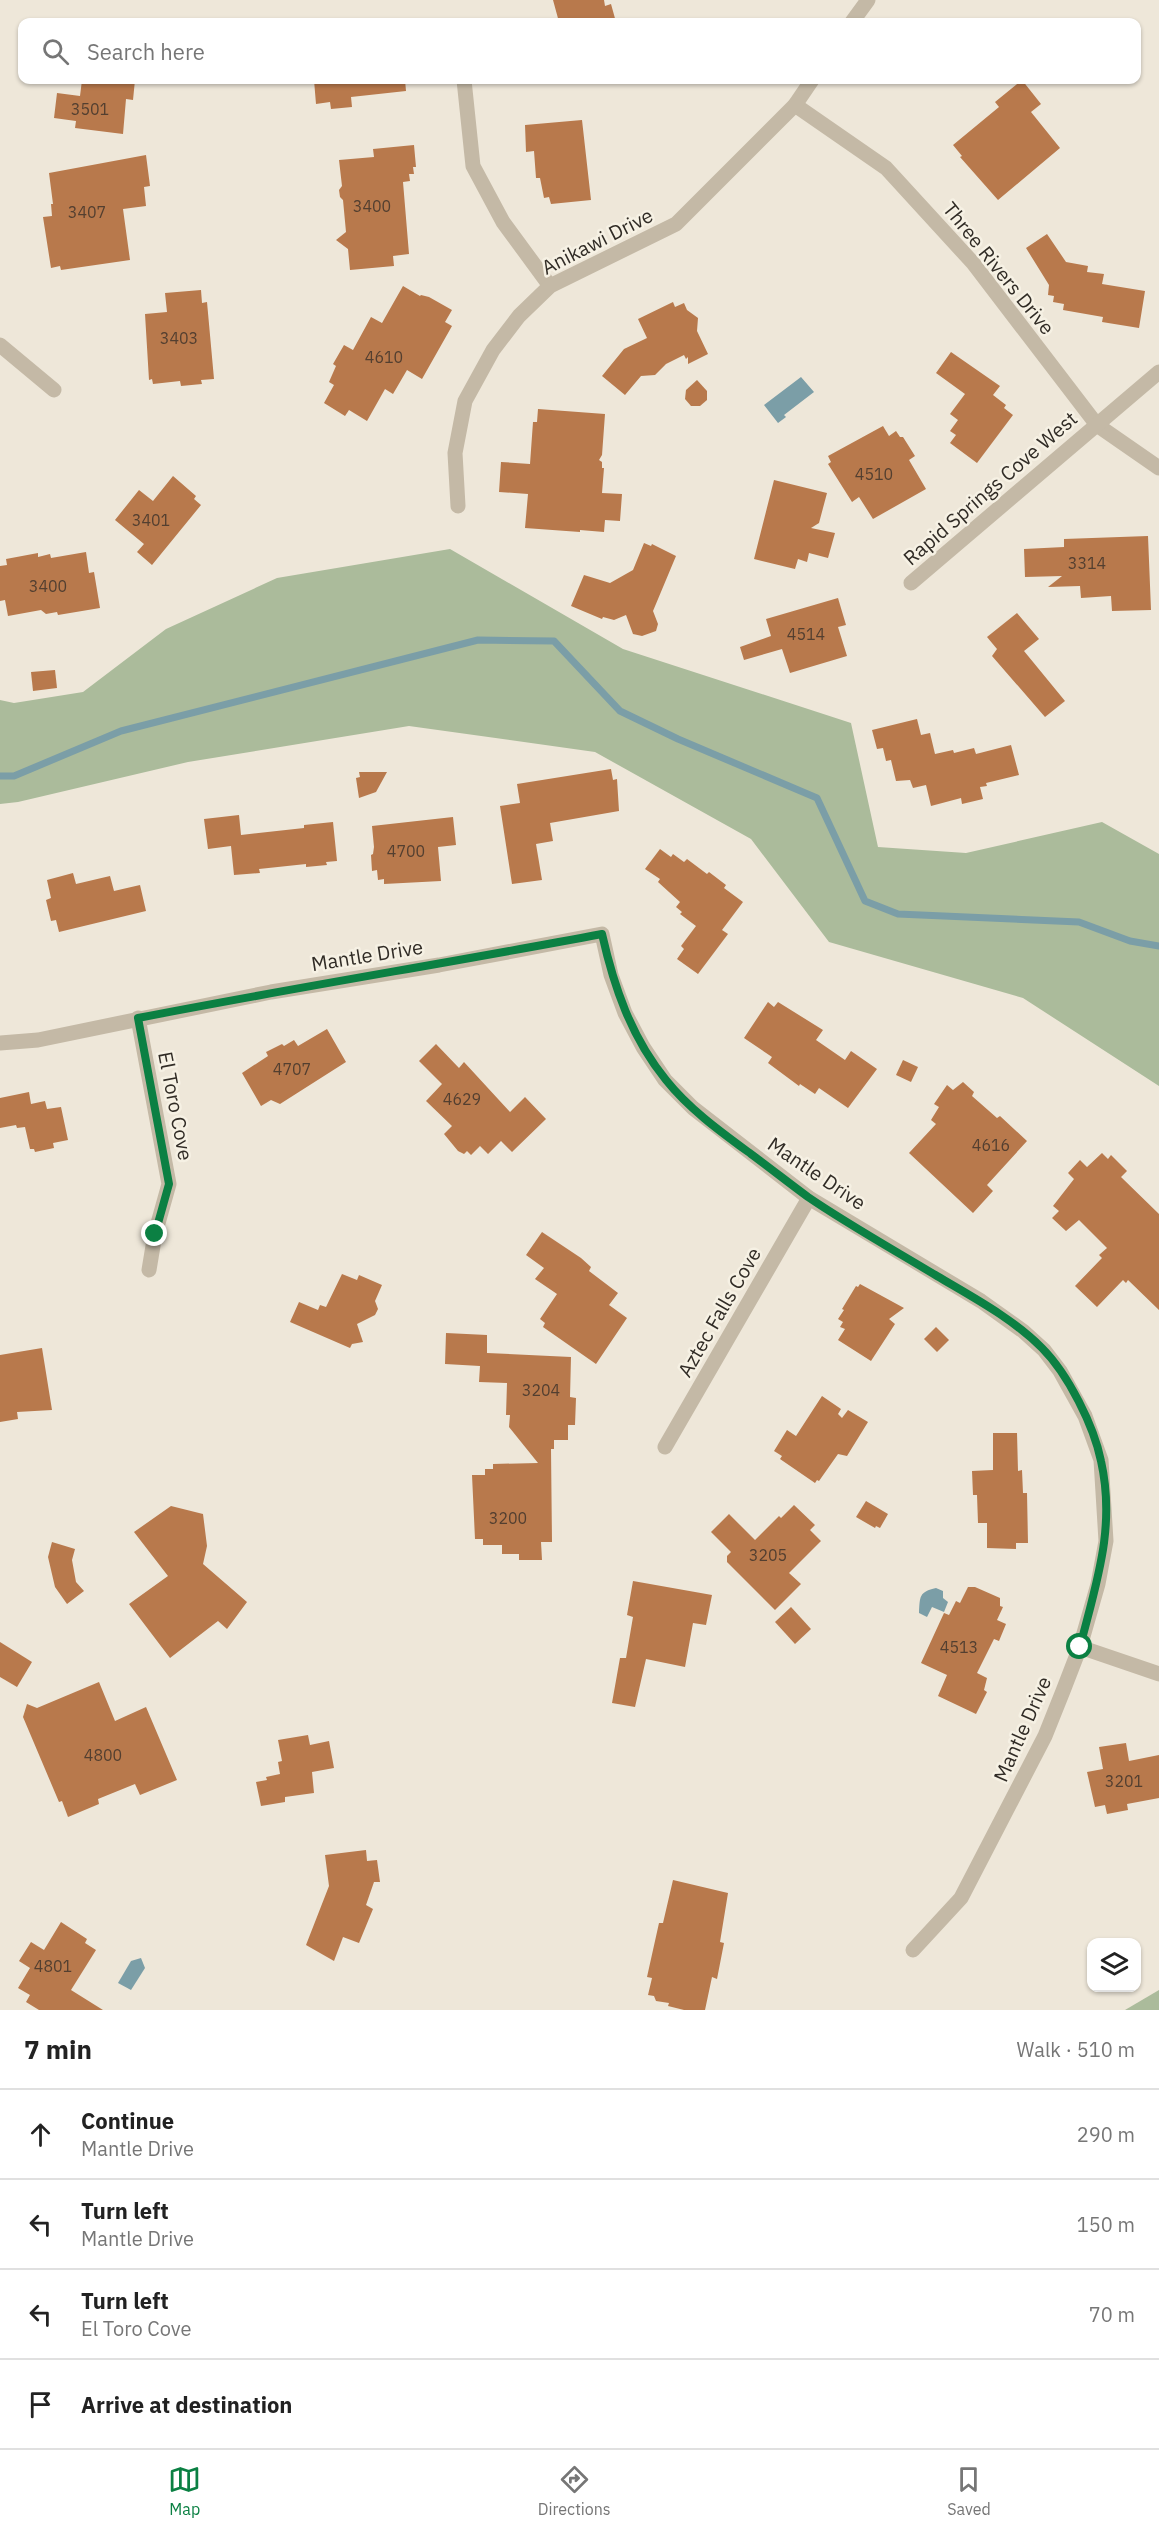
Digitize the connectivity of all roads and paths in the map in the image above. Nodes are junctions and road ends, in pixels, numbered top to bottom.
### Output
1 (868, 0) edge
2 (855, 18) edge
3 (464, 84) edge
4 (809, 84) edge
5 (795, 105) junction
6 (550, 286) junction
7 (0, 345) edge
8 (1159, 372) edge
9 (54, 390) dead end
10 (1096, 425) junction
11 (1159, 468) edge
12 (458, 506) dead end
13 (911, 583) dead end
14 (138, 1018) junction
15 (0, 1043) edge
16 (809, 1198) junction
17 (149, 1270) dead end
18 (665, 1447) dead end
19 (1080, 1647) junction
20 (1159, 1674) edge
21 (913, 1950) dead end

1 - 2 street
3 - 6 street
4 - 5 street, Anikawi Drive
5 - 6 street, Anikawi Drive
5 - 10 street, Three Rivers Drive
6 - 12 street, Anikawi Drive
7 - 9 street
8 - 10 street, Rapid Springs Cove West
10 - 11 street, Three Rivers Drive
10 - 13 street, Rapid Springs Cove West
14 - 15 street, Mantle Drive
14 - 16 street, Mantle Drive
14 - 17 street, El Toro Cove
16 - 18 street, Aztec Falls Cove
16 - 19 street, Mantle Drive
19 - 20 street
19 - 21 street, Mantle Drive

